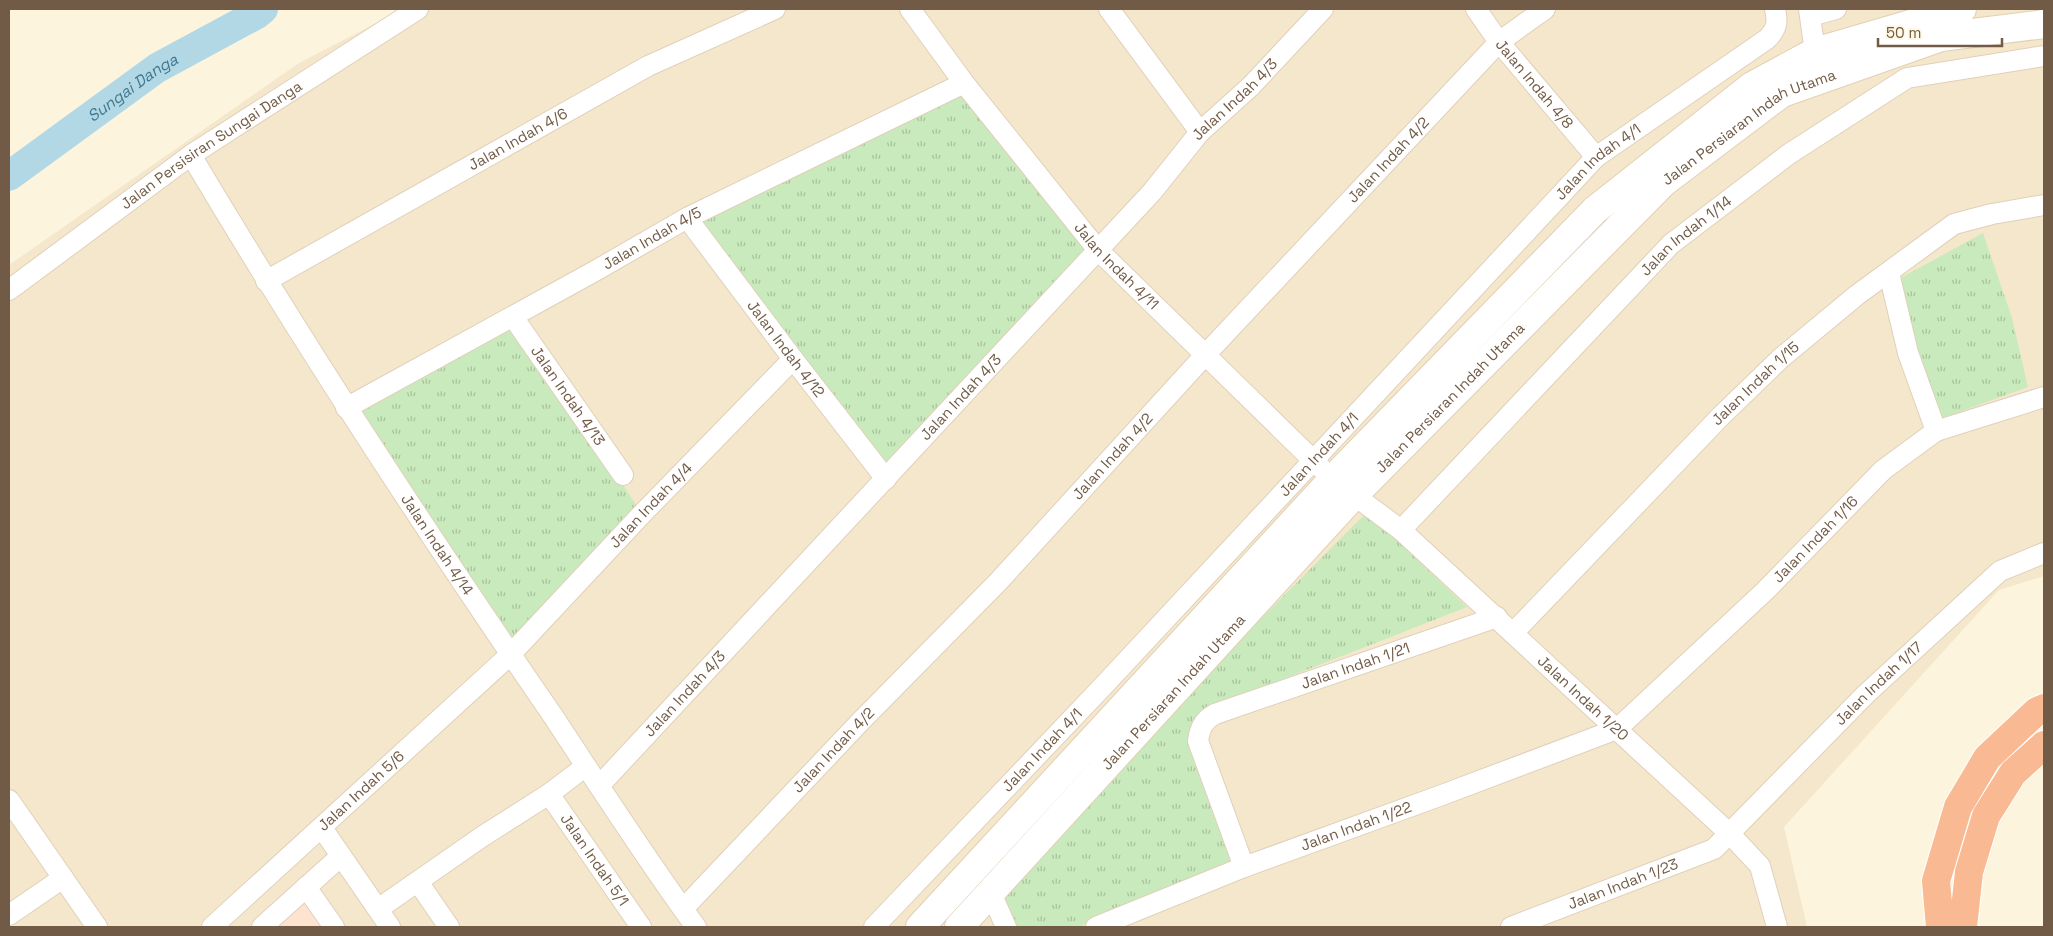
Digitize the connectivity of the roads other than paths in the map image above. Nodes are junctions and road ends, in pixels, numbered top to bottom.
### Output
1 (418, 9) edge
2 (775, 9) edge
3 (910, 9) edge
4 (1109, 9) edge
5 (1476, 9) edge
6 (1545, 9) edge
7 (1775, 9) edge
8 (1836, 9) edge
9 (1962, 9) edge
10 (1315, 12) edge
11 (1810, 12) edge
12 (2044, 24) edge
13 (1499, 42) junction
14 (1815, 52) junction
15 (2044, 56) edge
16 (964, 83) junction
17 (1200, 132) junction
18 (191, 155) junction
19 (1596, 157) junction
20 (2044, 205) edge
21 (687, 218) junction
22 (1098, 250) junction
23 (1889, 273) junction
24 (266, 281) junction
25 (9, 290) edge
26 (512, 317) junction
27 (1206, 354) junction
28 (793, 359) junction
29 (2044, 398) edge
30 (346, 408) junction
31 (1936, 431) junction
32 (1313, 460) junction
33 (623, 475) dead end
34 (886, 479) junction
35 (1343, 487) junction
36 (1401, 530) junction
37 (2044, 553) edge
38 (1496, 617) junction
39 (1513, 633) junction
40 (510, 655) junction
41 (2044, 708) edge
42 (1617, 729) junction
43 (2044, 744) edge
44 (586, 766) junction
45 (599, 786) junction
46 (548, 794) junction
47 (9, 800) edge
48 (322, 828) junction
49 (1730, 834) junction
50 (341, 856) junction
51 (1244, 867) junction
52 (62, 878) junction
53 (418, 882) junction
54 (306, 887) junction
55 (991, 893) junction
56 (378, 909) junction
57 (683, 909) junction
58 (9, 915) edge
59 (96, 927) edge
60 (212, 927) edge
61 (262, 927) edge
62 (334, 927) edge
63 (390, 927) edge
64 (449, 927) edge
65 (641, 927) edge
66 (696, 927) edge
67 (874, 927) edge
68 (920, 927) edge
69 (959, 927) edge
70 (1006, 927) edge
71 (1096, 927) edge
72 (1511, 927) edge
73 (1777, 927) edge
74 (1940, 927) edge
75 (1963, 927) edge

1 - 18 street, Jalan Persisiran Sungai Danga
2 - 24 street, Jalan Indah 4/6
3 - 16 street, Jalan Indah 4/11
4 - 17 street
5 - 13 street, Jalan Indah 4/8
6 - 13 street, Jalan Indah 4/2
7 - 19 street, Jalan Indah 4/1
8 - 11 street
9 - 14 main road, Jalan Persiaran Indah Utama
10 - 17 street, Jalan Indah 4/3
11 - 14 street
12 - 35 main road, Jalan Persiaran Indah Utama
13 - 19 street, Jalan Indah 4/8
13 - 27 street, Jalan Indah 4/2
14 - 35 main road, Jalan Persiaran Indah Utama
15 - 36 street, Jalan Indah 1/14
16 - 21 street, Jalan Indah 4/5
16 - 22 street, Jalan Indah 4/11
17 - 22 street, Jalan Indah 4/3
18 - 24 street, Jalan Indah 4/14
18 - 25 street, Jalan Persisiran Sungai Danga
19 - 32 street, Jalan Indah 4/1
20 - 23 street, Jalan Indah 1/15
21 - 26 street, Jalan Indah 4/5
21 - 28 street, Jalan Indah 4/12
22 - 27 street, Jalan Indah 4/11
22 - 34 street, Jalan Indah 4/3
23 - 31 street
23 - 39 street, Jalan Indah 1/15
24 - 30 street, Jalan Indah 4/14
26 - 30 street, Jalan Indah 4/5
26 - 33 street, Jalan Indah 4/13
27 - 32 street, Jalan Indah 4/11
27 - 57 street, Jalan Indah 4/2
28 - 34 street, Jalan Indah 4/12
28 - 40 street, Jalan Indah 4/4
29 - 31 street, Jalan Indah 1/16
30 - 40 street, Jalan Indah 4/14
31 - 42 street, Jalan Indah 1/16
32 - 35 street, Jalan Indah 4/11
32 - 67 street, Jalan Indah 4/1
34 - 45 street, Jalan Indah 4/3
35 - 36 street, Jalan Indah 1/20
35 - 55 main road, Jalan Persiaran Indah Utama
35 - 68 main road, Jalan Persiaran Indah Utama
36 - 38 street, Jalan Indah 1/20
37 - 49 street, Jalan Indah 1/17
38 - 39 street, Jalan Indah 1/20
38 - 51 street, Jalan Indah 1/21
39 - 42 street, Jalan Indah 1/20
40 - 44 street, Jalan Indah 4/14
40 - 48 street, Jalan Indah 5/6
41 - 74 highway
42 - 49 street, Jalan Indah 1/20
42 - 51 street, Jalan Indah 1/22
43 - 75 highway
44 - 45 street, Jalan Indah 4/14
44 - 46 street
45 - 57 street, Jalan Indah 4/14
46 - 53 street
46 - 65 street, Jalan Indah 5/1
47 - 52 street
48 - 50 street
48 - 60 street, Jalan Indah 5/6
49 - 72 street, Jalan Indah 1/23
49 - 73 street, Jalan Indah 1/20
50 - 54 street
50 - 56 street
51 - 71 street, Jalan Indah 1/22
52 - 58 street
52 - 59 street
53 - 56 street
53 - 64 street
54 - 61 street
54 - 62 street
55 - 69 main road, Jalan Persiaran Indah Utama
55 - 70 street
56 - 63 street
57 - 66 street, Jalan Indah 4/14

